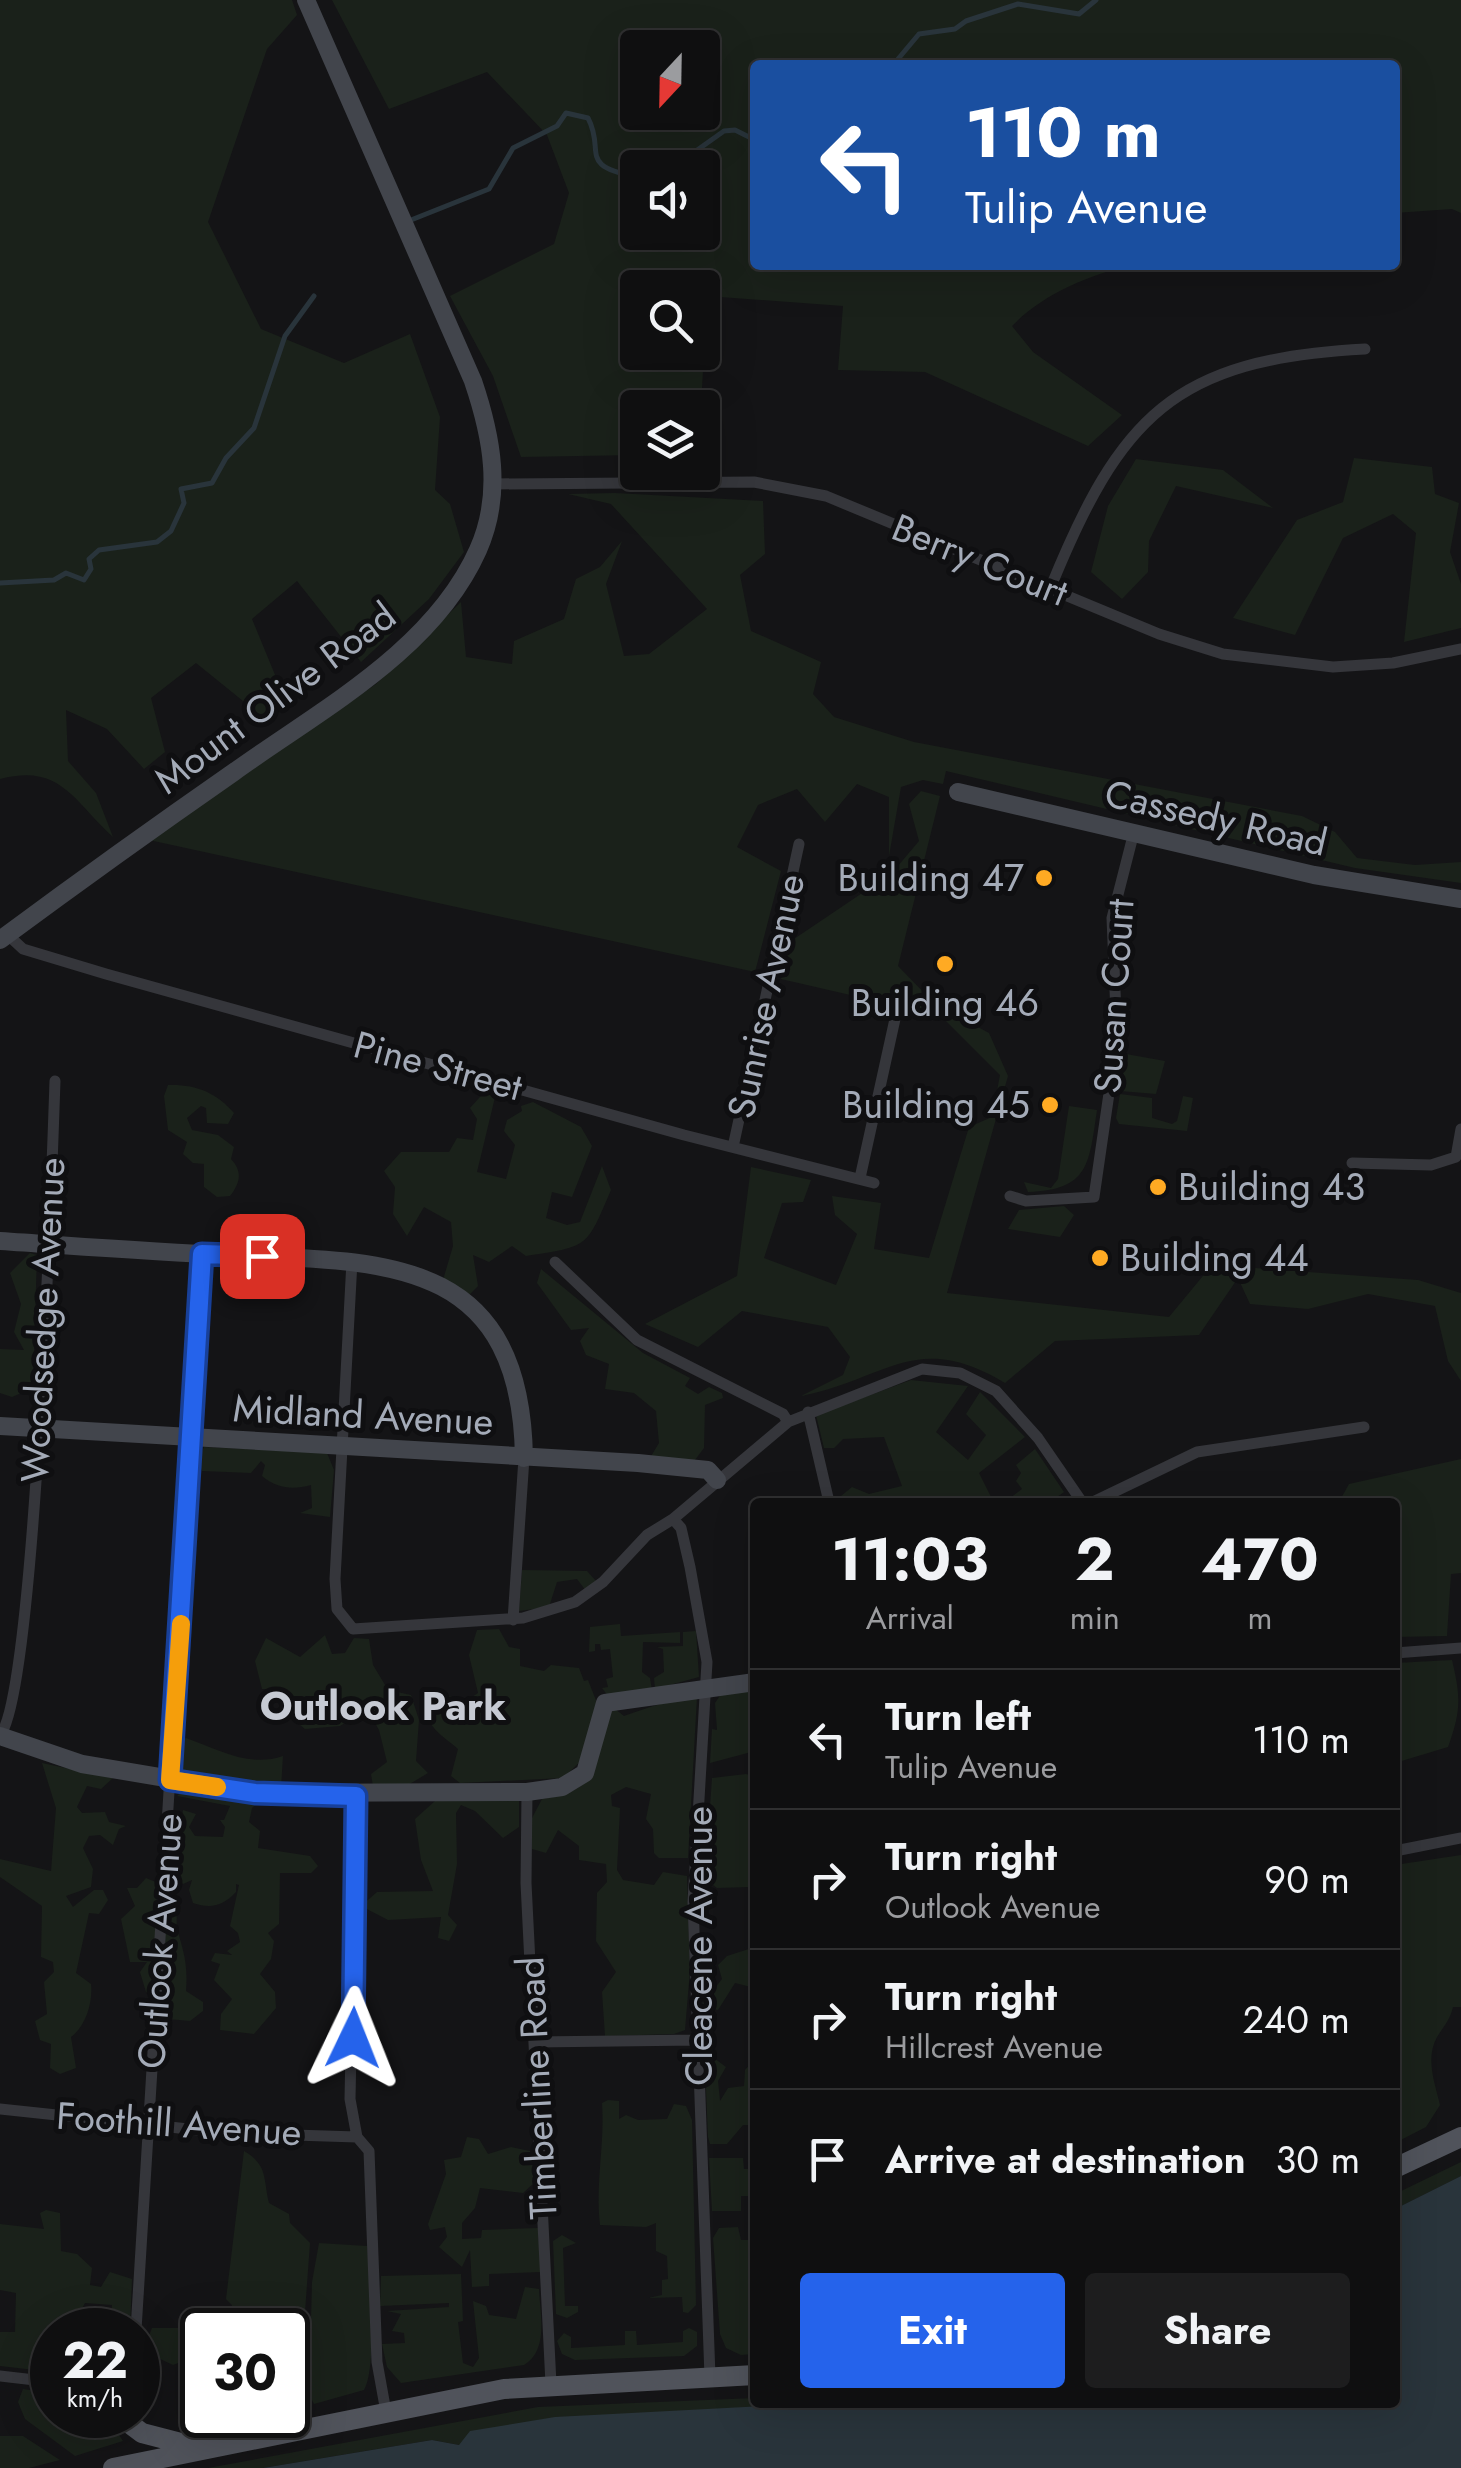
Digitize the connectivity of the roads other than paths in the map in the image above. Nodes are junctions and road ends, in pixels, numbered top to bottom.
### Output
1 (306, 0) edge
2 (1366, 349) dead end
3 (494, 484) junction
4 (1050, 589) junction
5 (1461, 649) edge
6 (958, 792) dead end
7 (1134, 832) junction
8 (799, 844) dead end
9 (1461, 899) edge
10 (4, 937) edge
11 (896, 1018) dead end
12 (56, 1081) dead end
13 (1461, 1129) edge
14 (733, 1147) junction
15 (1352, 1163) dead end
16 (860, 1178) junction
17 (874, 1182) dead end
18 (1010, 1196) dead end
19 (0, 1242) edge
20 (48, 1244) junction
21 (202, 1254) junction
22 (352, 1261) junction
23 (555, 1262) dead end
24 (808, 1412) junction
25 (788, 1422) junction
26 (0, 1426) edge
27 (1364, 1427) dead end
28 (38, 1429) junction
29 (191, 1438) junction
30 (341, 1444) junction
31 (524, 1458) junction
32 (716, 1480) junction
33 (828, 1498) edge
34 (1079, 1498) edge
35 (1101, 1498) edge
36 (674, 1520) junction
37 (512, 1620) junction
38 (1461, 1648) edge
39 (1400, 1653) edge
40 (750, 1682) edge
41 (707, 1686) junction
42 (0, 1736) edge
43 (170, 1780) junction
44 (526, 1792) junction
45 (356, 1796) junction
46 (1461, 1838) edge
47 (1400, 1850) edge
48 (696, 2040) junction
49 (535, 2042) junction
50 (0, 2110) edge
51 (148, 2126) junction
52 (358, 2137) junction
53 (1461, 2138) edge
54 (1400, 2166) edge
55 (137, 2308) edge
56 (750, 2375) edge
57 (0, 2376) edge
58 (710, 2377) junction
59 (30, 2379) edge
60 (550, 2384) junction
61 (386, 2412) junction
62 (160, 2432) edge
63 (208, 2449) junction
64 (112, 2468) edge

1 - 3 street, Mount Olive Road
2 - 4 street
3 - 4 street, Berry Court
3 - 10 street, Mount Olive Road
4 - 5 street, Berry Court
6 - 7 street, Cassedy Road
7 - 9 street, Cassedy Road
7 - 18 street, Susan Court
8 - 14 street, Sunrise Avenue
10 - 14 street, Pine Street
11 - 16 street
12 - 20 street, Woodsedge Avenue
13 - 15 street
14 - 16 street, Pine Street
16 - 17 street, Pine Street
19 - 20 street
20 - 21 street
20 - 28 street, Woodsedge Avenue
21 - 22 street
21 - 29 street, Outlook Avenue
22 - 30 street
22 - 31 street
23 - 25 street
24 - 25 street
24 - 33 street
24 - 34 street
25 - 32 street
26 - 28 street, Midland Avenue
27 - 35 street
28 - 29 street, Midland Avenue
28 - 42 street, Woodsedge Avenue
29 - 30 street, Midland Avenue
29 - 43 street, Outlook Avenue
30 - 31 street, Midland Avenue
30 - 37 street
31 - 32 street, Midland Avenue
31 - 37 street
32 - 36 street
36 - 37 street
36 - 41 street, Cleacene Avenue
38 - 39 street
40 - 41 street
41 - 44 street
41 - 48 street, Cleacene Avenue
42 - 43 street
43 - 45 street
43 - 51 street, Outlook Avenue
44 - 45 street
44 - 49 street, Timberline Road
45 - 52 street
46 - 47 street
48 - 49 street
48 - 58 street, Cleacene Avenue
49 - 60 street, Timberline Road
50 - 51 street, Foothill Avenue
51 - 52 street, Foothill Avenue
51 - 55 street, Outlook Avenue
52 - 61 street
53 - 54 main road
56 - 58 main road
57 - 59 street
58 - 60 main road
60 - 61 main road
61 - 63 main road
62 - 63 main road
63 - 64 main road

